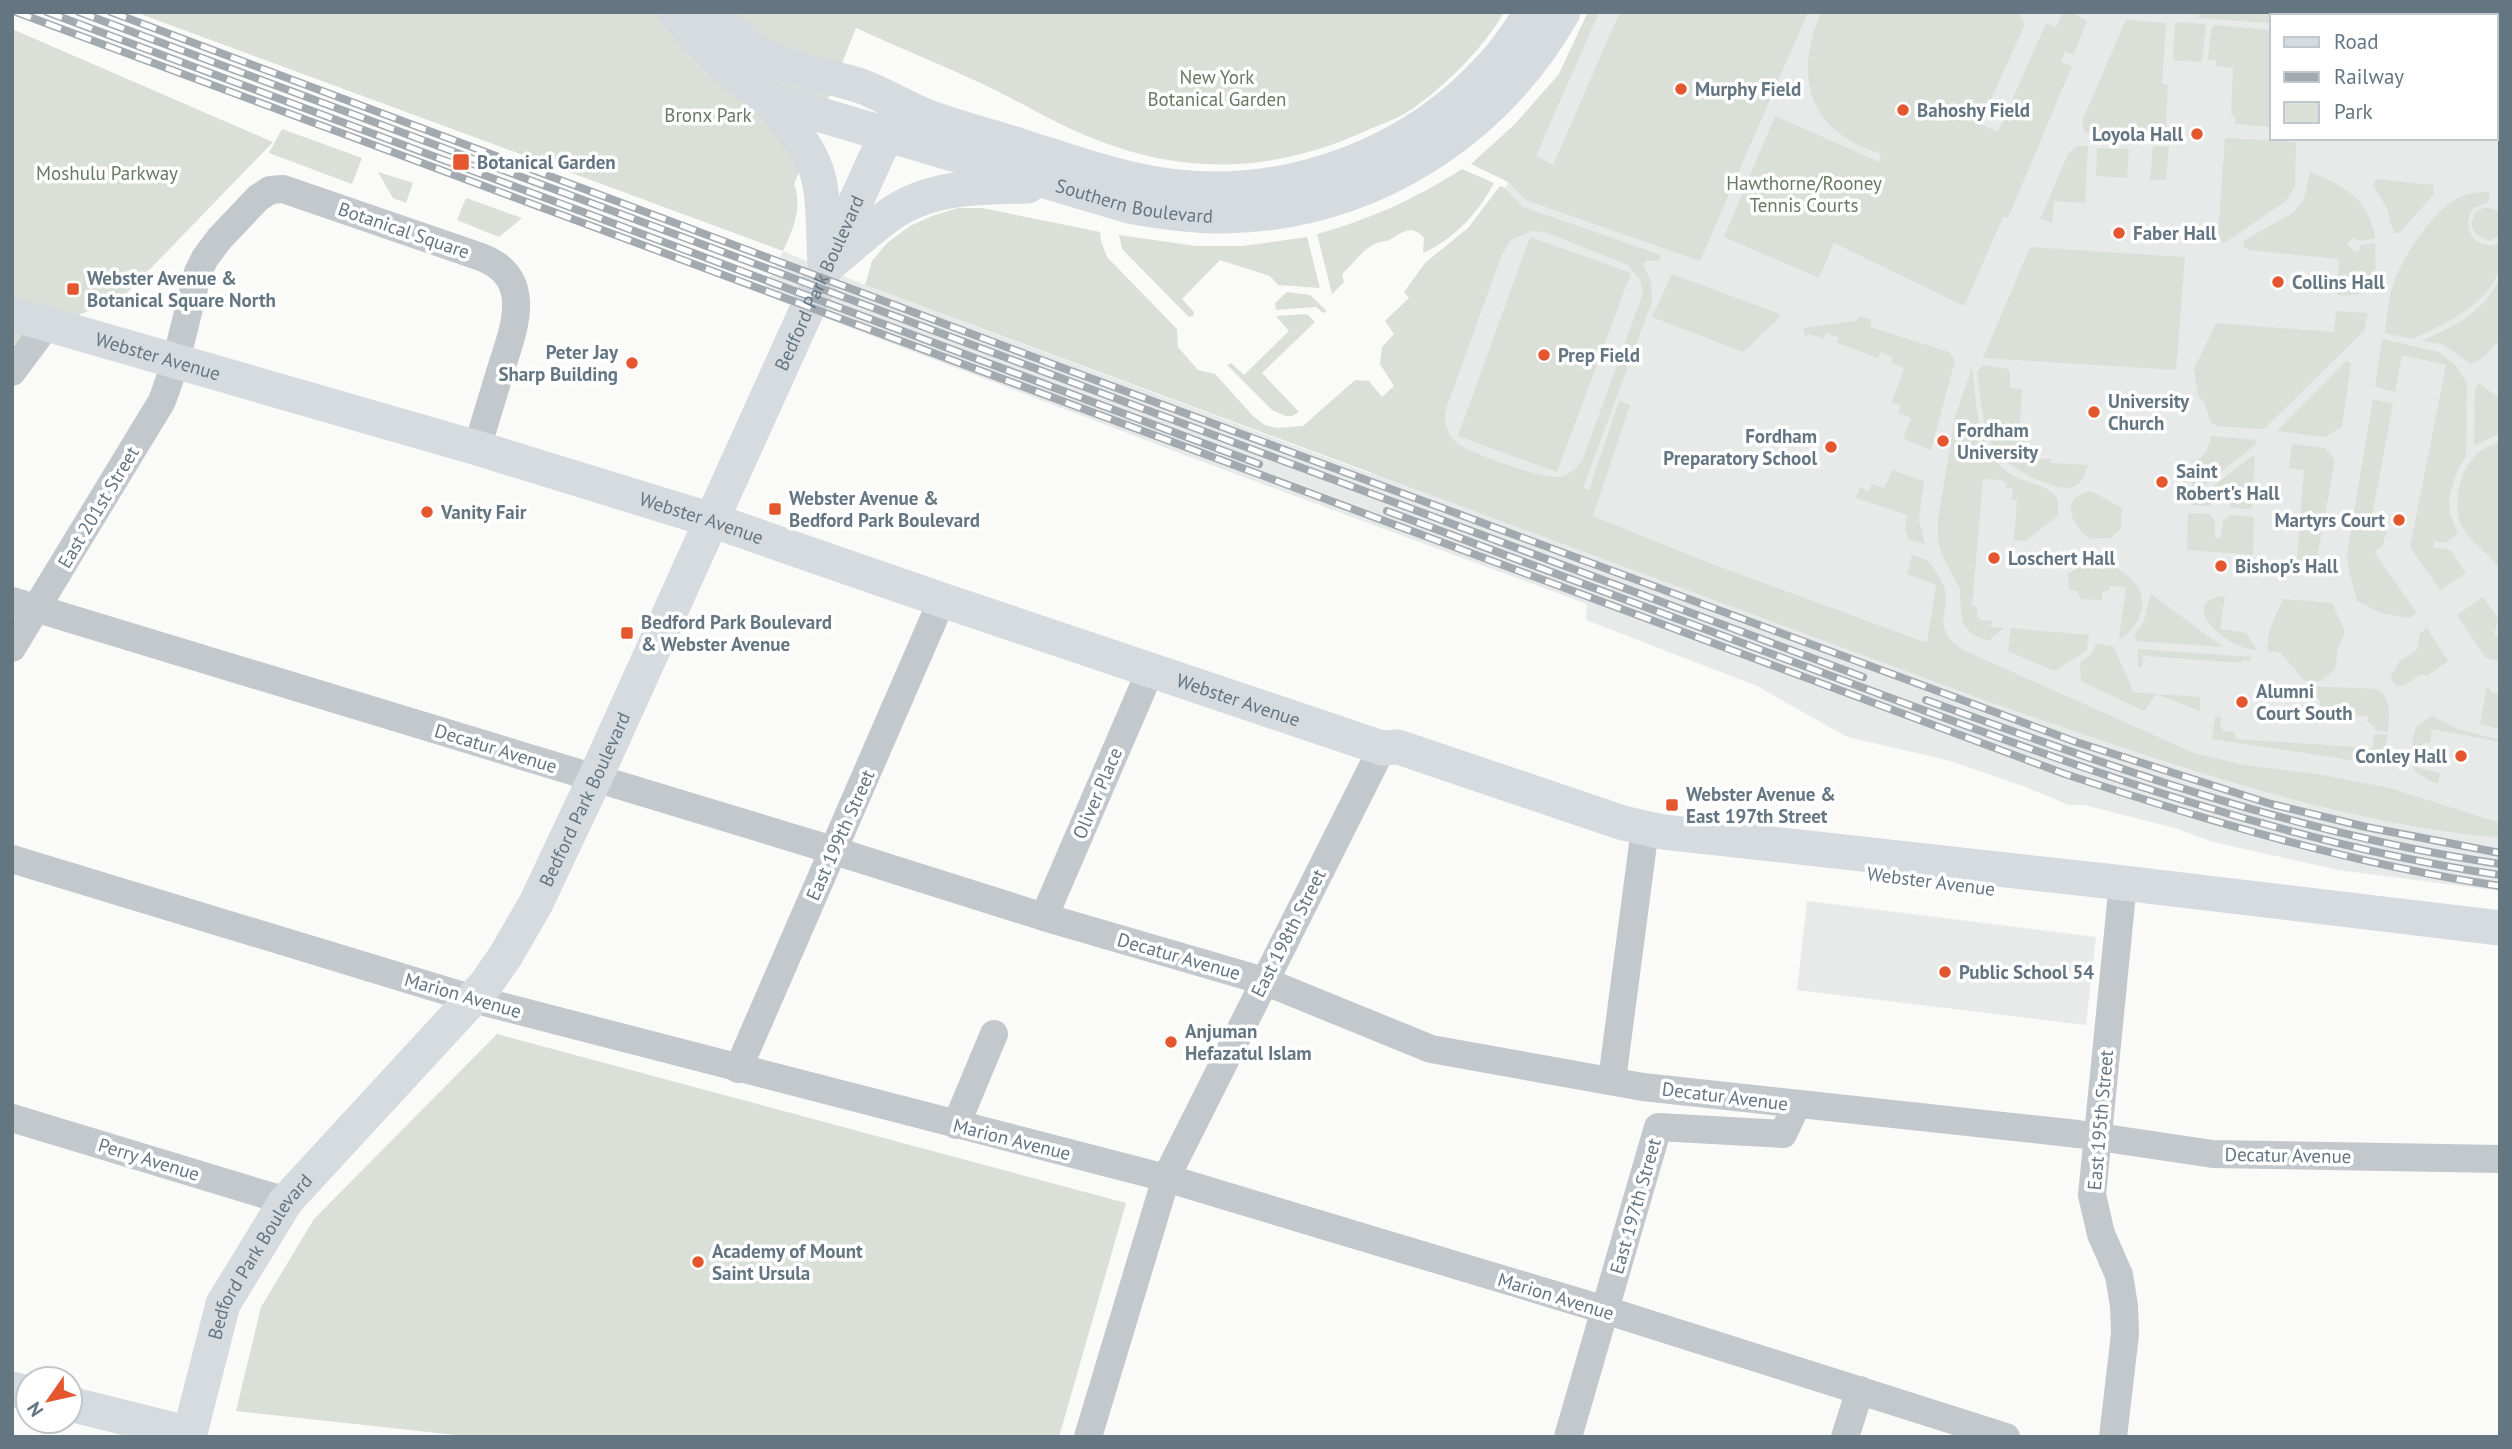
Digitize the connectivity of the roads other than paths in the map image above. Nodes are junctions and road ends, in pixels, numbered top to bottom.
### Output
1 (676, 12) edge
2 (713, 12) edge
3 (1532, 12) edge
4 (1563, 12) edge
5 (763, 96) junction
6 (894, 119) junction
7 (1060, 185) junction
8 (270, 190) joint
9 (825, 268) junction
10 (12, 314) edge
11 (47, 325) junction
12 (176, 361) junction
13 (12, 372) edge
14 (477, 448) junction
15 (711, 520) junction
16 (942, 600) junction
17 (24, 605) edge
18 (12, 648) edge
19 (1150, 669) junction
20 (1381, 748) junction
21 (595, 778) junction
22 (1644, 838) junction
23 (833, 850) junction
24 (12, 859) edge
25 (2122, 894) junction
26 (1044, 917) junction
27 (2500, 928) edge
28 (2500, 950) edge
29 (1264, 981) junction
30 (473, 999) junction
31 (993, 1034) dead end
32 (738, 1069) junction
33 (1612, 1080) junction
34 (1797, 1104) junction
35 (12, 1118) edge
36 (956, 1125) junction
37 (2096, 1138) junction
38 (2500, 1159) edge
39 (1167, 1178) junction
40 (286, 1200) junction
41 (1605, 1310) junction
42 (1860, 1390) junction
43 (84, 1408) edge
44 (197, 1436) edge
45 (1088, 1437) edge
46 (1568, 1437) edge
47 (1845, 1437) edge
48 (2006, 1437) edge
49 (2113, 1437) edge

1 - 5 main road, Southern Boulevard
2 - 6 main road, Southern Boulevard
3 - 6 main road, Southern Boulevard
4 - 7 main road, Southern Boulevard
5 - 6 main road, Southern Boulevard
5 - 9 main road
6 - 7 main road, Southern Boulevard
6 - 9 main road, Bedford Park Boulevard
7 - 9 main road
8 - 12 street, East 201st Street
8 - 14 street, Botanical Square
9 - 15 main road, Bedford Park Boulevard
10 - 11 main road, Webster Avenue
11 - 12 main road, Webster Avenue
11 - 13 street
12 - 14 main road, Webster Avenue
12 - 17 street, East 201st Street
14 - 15 main road, Webster Avenue
15 - 16 main road, Webster Avenue
15 - 21 main road, Bedford Park Boulevard
16 - 19 main road, Webster Avenue
16 - 23 street, East 199th Street
17 - 18 street, East 201st Street
17 - 21 street, Decatur Avenue
19 - 20 main road, Webster Avenue
19 - 26 street, Oliver Place
20 - 22 main road, Webster Avenue
20 - 29 street, East 198th Street
21 - 23 street, Decatur Avenue
21 - 30 main road, Bedford Park Boulevard
22 - 25 main road, Webster Avenue
22 - 33 street
23 - 26 street, Decatur Avenue
23 - 32 street, East 199th Street
24 - 30 street, Marion Avenue
25 - 27 main road, Webster Avenue
25 - 28 main road, Webster Avenue
25 - 37 street, East 195th Street
26 - 29 street, Decatur Avenue
29 - 33 street, Decatur Avenue
29 - 39 street, East 198th Street
30 - 32 street, Marion Avenue
30 - 40 main road, Bedford Park Boulevard
31 - 36 street
32 - 36 street, Marion Avenue
33 - 34 street, Decatur Avenue
34 - 37 street, Decatur Avenue
34 - 41 street, East 197th Street
35 - 40 street, Perry Avenue
36 - 39 street, Marion Avenue
37 - 38 street, Decatur Avenue
37 - 49 street, East 195th Street
39 - 41 street, Marion Avenue
39 - 45 street, East 198th Street
40 - 44 main road, Bedford Park Boulevard
41 - 42 street, Marion Avenue
41 - 46 street, East 197th Street
42 - 47 street
42 - 48 street, Marion Avenue
43 - 44 main road

